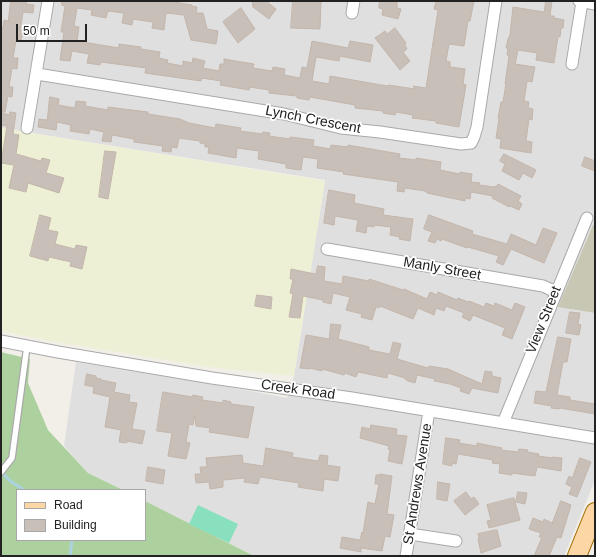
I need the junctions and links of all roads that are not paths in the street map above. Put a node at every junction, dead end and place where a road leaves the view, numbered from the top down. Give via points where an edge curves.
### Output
1 (48, 1) edge
2 (354, 1) edge
3 (496, 1) edge
4 (579, 1) edge
5 (582, 2) edge
6 (595, 4) edge
7 (352, 13) dead end
8 (572, 64) dead end
9 (37, 74) junction
10 (27, 128) dead end
11 (587, 218) dead end
12 (327, 249) dead end
13 (556, 292) junction
14 (1, 341) edge
15 (27, 346) junction
16 (429, 411) junction
17 (503, 423) junction
18 (595, 438) edge
19 (1, 472) edge
20 (595, 512) edge
21 (410, 534) junction
22 (456, 541) dead end
23 (406, 556) edge
24 (577, 556) edge

1 - 9 street
2 - 7 street
3 - 9 street, Lynch Crescent via 477,127 471,142 461,144 340,128 284,114
4 - 5 street
5 - 6 street
5 - 8 street
9 - 10 street
11 - 13 street, View Street
12 - 13 street, Manly Street via 543,286
13 - 17 street, View Street
14 - 15 street, Creek Road
15 - 16 street, Creek Road
15 - 19 lane via 12,458
16 - 17 street, Creek Road
16 - 21 street, St Andrews Avenue
17 - 18 street, Creek Road
20 - 24 main road
21 - 22 street
21 - 23 street, St Andrews Avenue

